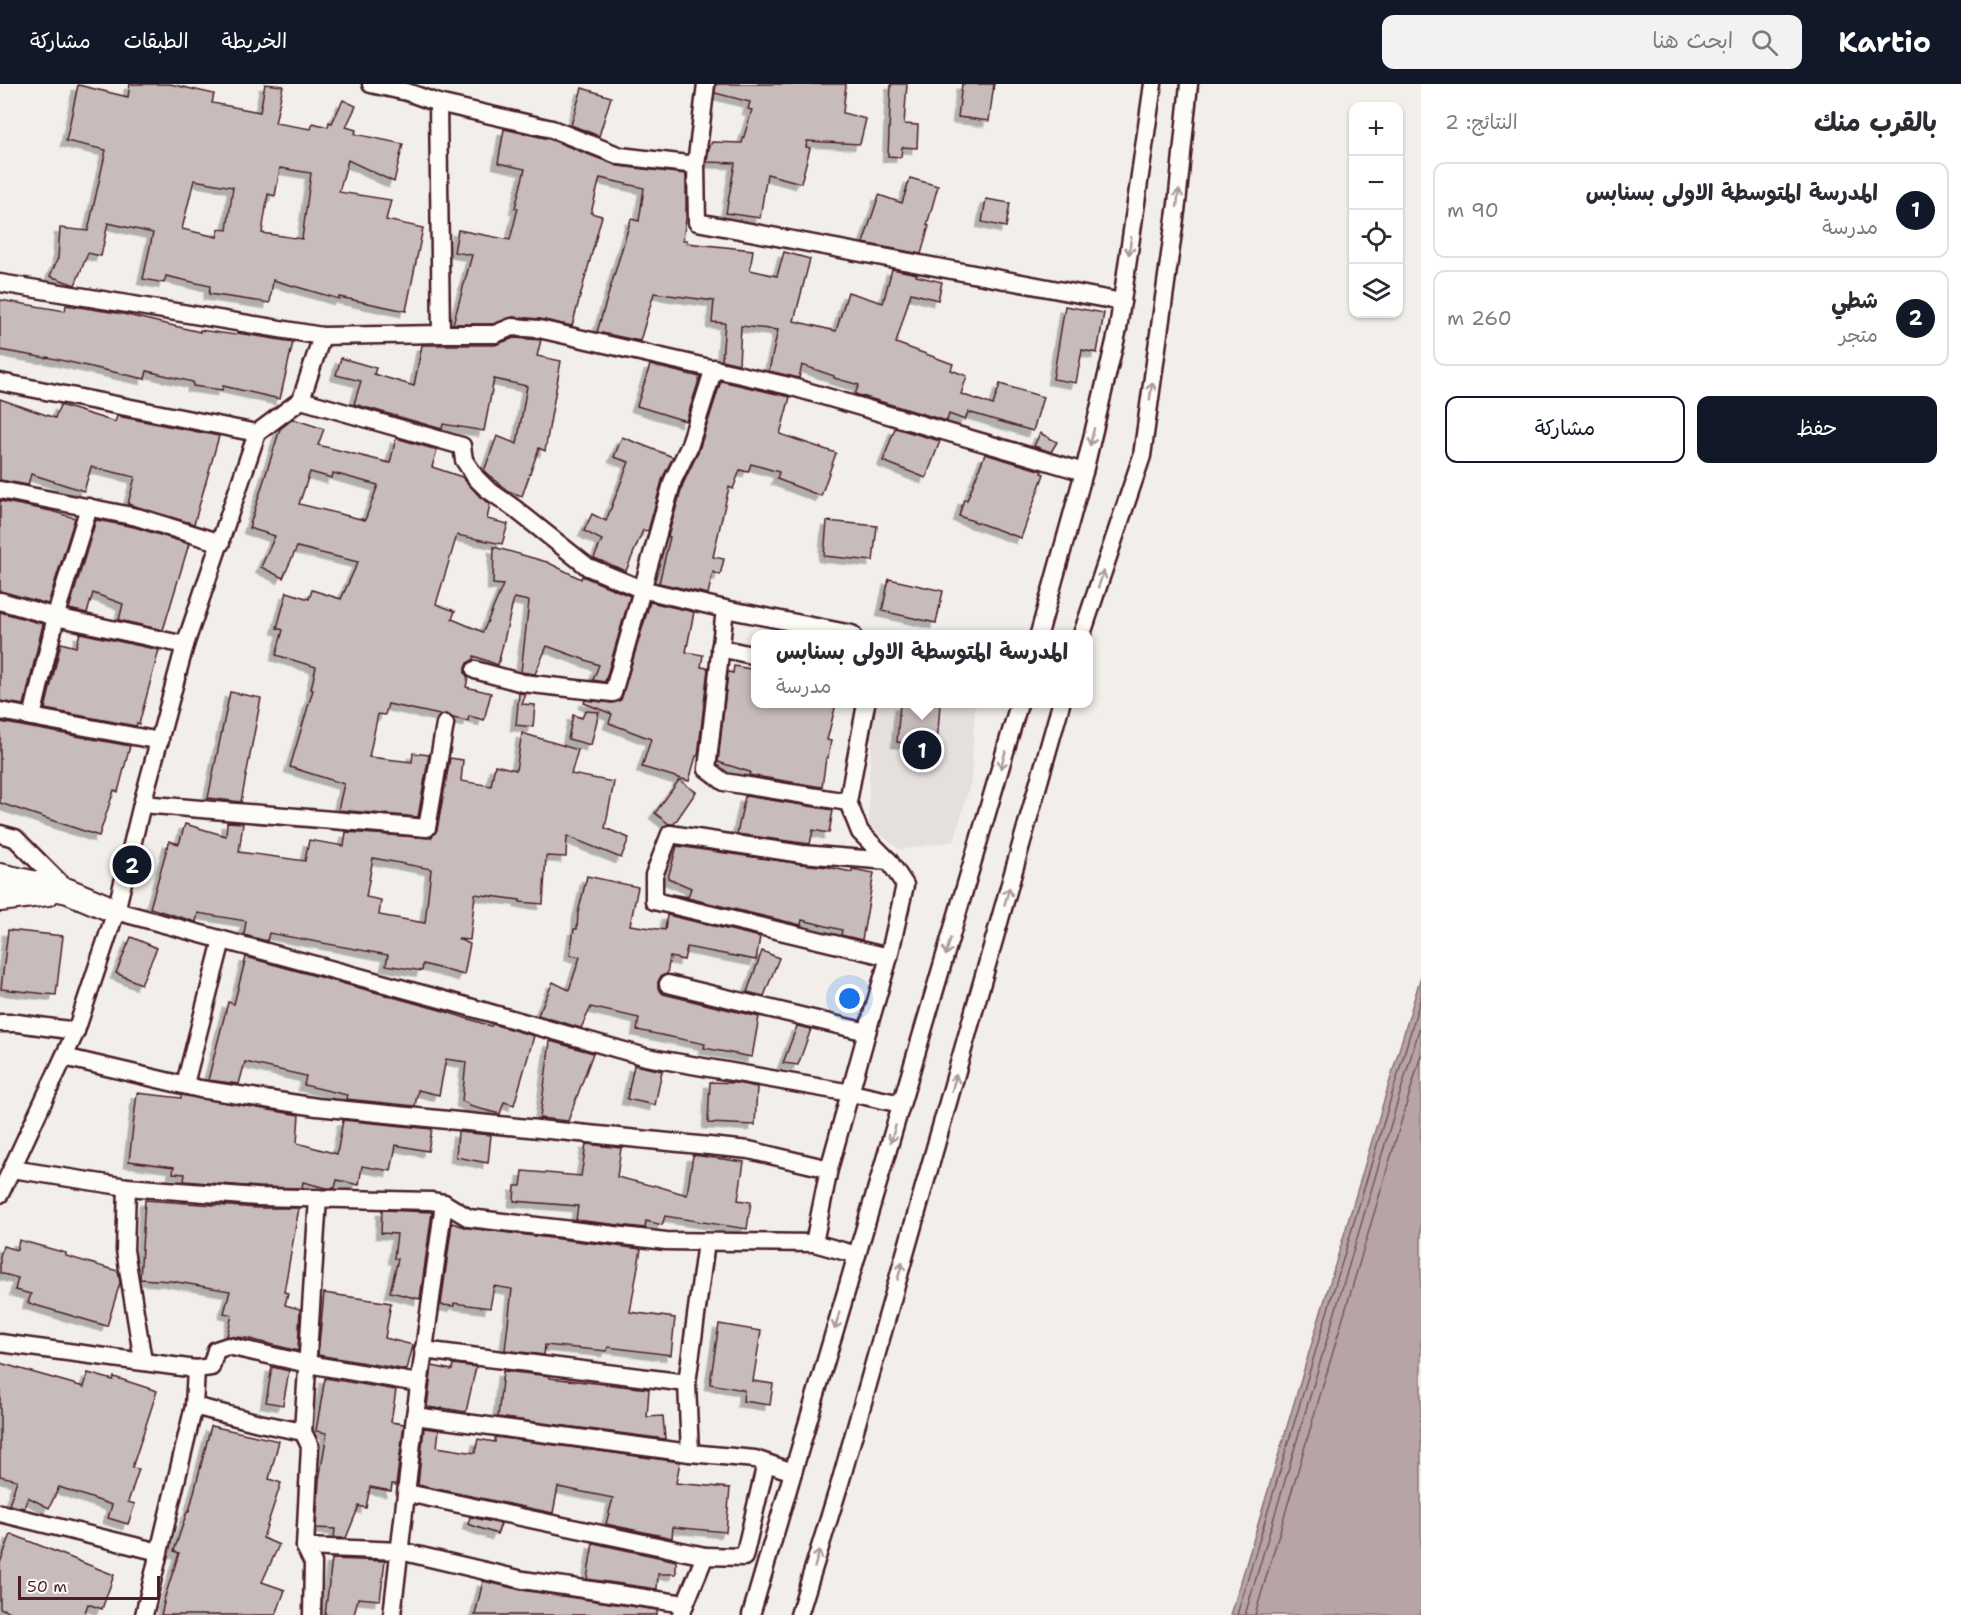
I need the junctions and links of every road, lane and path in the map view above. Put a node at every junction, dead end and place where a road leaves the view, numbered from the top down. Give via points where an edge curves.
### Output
1 (371, 84) edge
2 (706, 84) edge
3 (1153, 84) edge
4 (1189, 84) edge
5 (407, 88) edge
6 (438, 103) junction
7 (696, 165) junction
8 (0, 283) edge
9 (1122, 302) junction
10 (441, 334) junction
11 (322, 336) junction
12 (714, 368) junction
13 (0, 382) edge
14 (301, 400) junction
15 (257, 433) junction
16 (1084, 472) junction
17 (0, 490) edge
18 (89, 507) junction
19 (221, 543) junction
20 (641, 589) junction
21 (0, 601) edge
22 (725, 609) junction
23 (56, 617) junction
24 (832, 630) edge
25 (1040, 630) edge
26 (1083, 630) edge
27 (185, 645) junction
28 (720, 648) junction
29 (751, 655) edge
30 (475, 670) dead end
31 (865, 708) edge
32 (1018, 708) edge
33 (1060, 708) edge
34 (0, 711) edge
35 (32, 717) junction
36 (445, 724) dead end
37 (160, 741) junction
38 (848, 802) junction
39 (142, 804) junction
40 (0, 834) edge
41 (889, 861) junction
42 (0, 876) edge
43 (68, 891) junction
44 (0, 898) edge
45 (116, 911) junction
46 (222, 940) junction
47 (889, 957) junction
48 (668, 984) dead end
49 (0, 1023) edge
50 (76, 1031) junction
51 (867, 1032) junction
52 (63, 1057) junction
53 (185, 1084) junction
54 (851, 1093) junction
55 (901, 1104) junction
56 (12, 1169) junction
57 (829, 1169) junction
58 (127, 1187) junction
59 (0, 1194) edge
60 (318, 1198) junction
61 (444, 1203) junction
62 (706, 1242) junction
63 (814, 1243) junction
64 (857, 1255) junction
65 (0, 1343) edge
66 (423, 1350) junction
67 (143, 1362) junction
68 (308, 1364) junction
69 (196, 1369) junction
70 (418, 1383) junction
71 (687, 1383) junction
72 (194, 1406) junction
73 (414, 1416) junction
74 (303, 1432) junction
75 (690, 1453) junction
76 (766, 1463) junction
77 (793, 1472) junction
78 (407, 1493) junction
79 (0, 1513) edge
80 (305, 1546) junction
81 (400, 1551) junction
82 (159, 1552) junction
83 (705, 1556) junction
84 (683, 1610) edge
85 (144, 1615) edge
86 (312, 1615) edge
87 (392, 1615) edge
88 (751, 1615) edge
89 (800, 1615) edge

1 - 5 street
2 - 7 street
3 -> 9 street
26 -> 4 street via 1142,456 1177,204
5 - 6 street
6 - 7 street via 552,129 620,156
6 - 10 street
7 - 9 street via 697,222
8 - 11 street
9 -> 16 street
10 - 11 street
10 - 12 street via 539,328
11 - 14 street
12 - 16 street
12 - 20 street via 689,447 673,480
13 - 15 street
14 - 15 street
14 - 20 street via 462,446 464,460 487,489 588,567
15 - 19 street
16 - 25 street
17 - 18 street
18 - 19 street
18 - 23 street
19 - 27 street
20 - 22 street
20 - 30 street via 613,693 523,683
21 - 23 street
22 - 24 street
22 - 28 street
23 - 27 street
23 - 35 street
27 - 37 street
28 - 29 street
28 - 38 street via 706,769 724,782
31 - 38 street
32 -> 55 street
89 -> 33 street
34 - 35 street
35 - 37 street
36 - 39 street via 428,828
37 - 39 street
38 - 41 street via 860,831
39 - 45 street
40 - 43 street via 15,838
41 - 47 street via 904,885
41 - 47 street via 802,854 670,834 654,875 654,901
42 - 43 street
43 - 44 street
43 - 45 street
45 - 46 street
45 - 50 street
46 - 53 street
46 - 54 street via 646,1057
47 - 51 street
48 - 51 street
49 - 50 street
50 - 52 street
51 - 54 street
52 - 53 street
52 - 56 street
53 - 57 street via 317,1107 749,1150
54 - 55 street
54 - 57 street
55 -> 64 street
56 - 58 street
56 - 59 street
57 - 63 street
58 - 60 street
58 - 67 street via 125,1250
60 - 61 street
60 - 68 street
61 - 62 street via 469,1218 666,1241
61 - 66 street
62 - 63 street
62 - 71 street
63 - 64 street
64 -> 77 street
65 - 67 street
66 - 70 street
66 - 71 street
67 - 69 street
68 - 69 street via 228,1346 216,1350 211,1367
68 - 70 street
68 - 74 street
69 - 72 street
70 - 73 street
71 - 75 street
72 - 74 street
72 - 82 street
73 - 75 street
73 - 78 street
74 - 80 street via 310,1446
75 - 76 street
76 - 77 street
76 - 83 street via 744,1557
77 - 88 street
78 - 81 street
78 - 83 street
79 - 82 street
80 - 81 street
80 - 86 street via 313,1563
81 - 84 street via 523,1580
81 - 87 street
82 - 85 street
83 - 84 street

